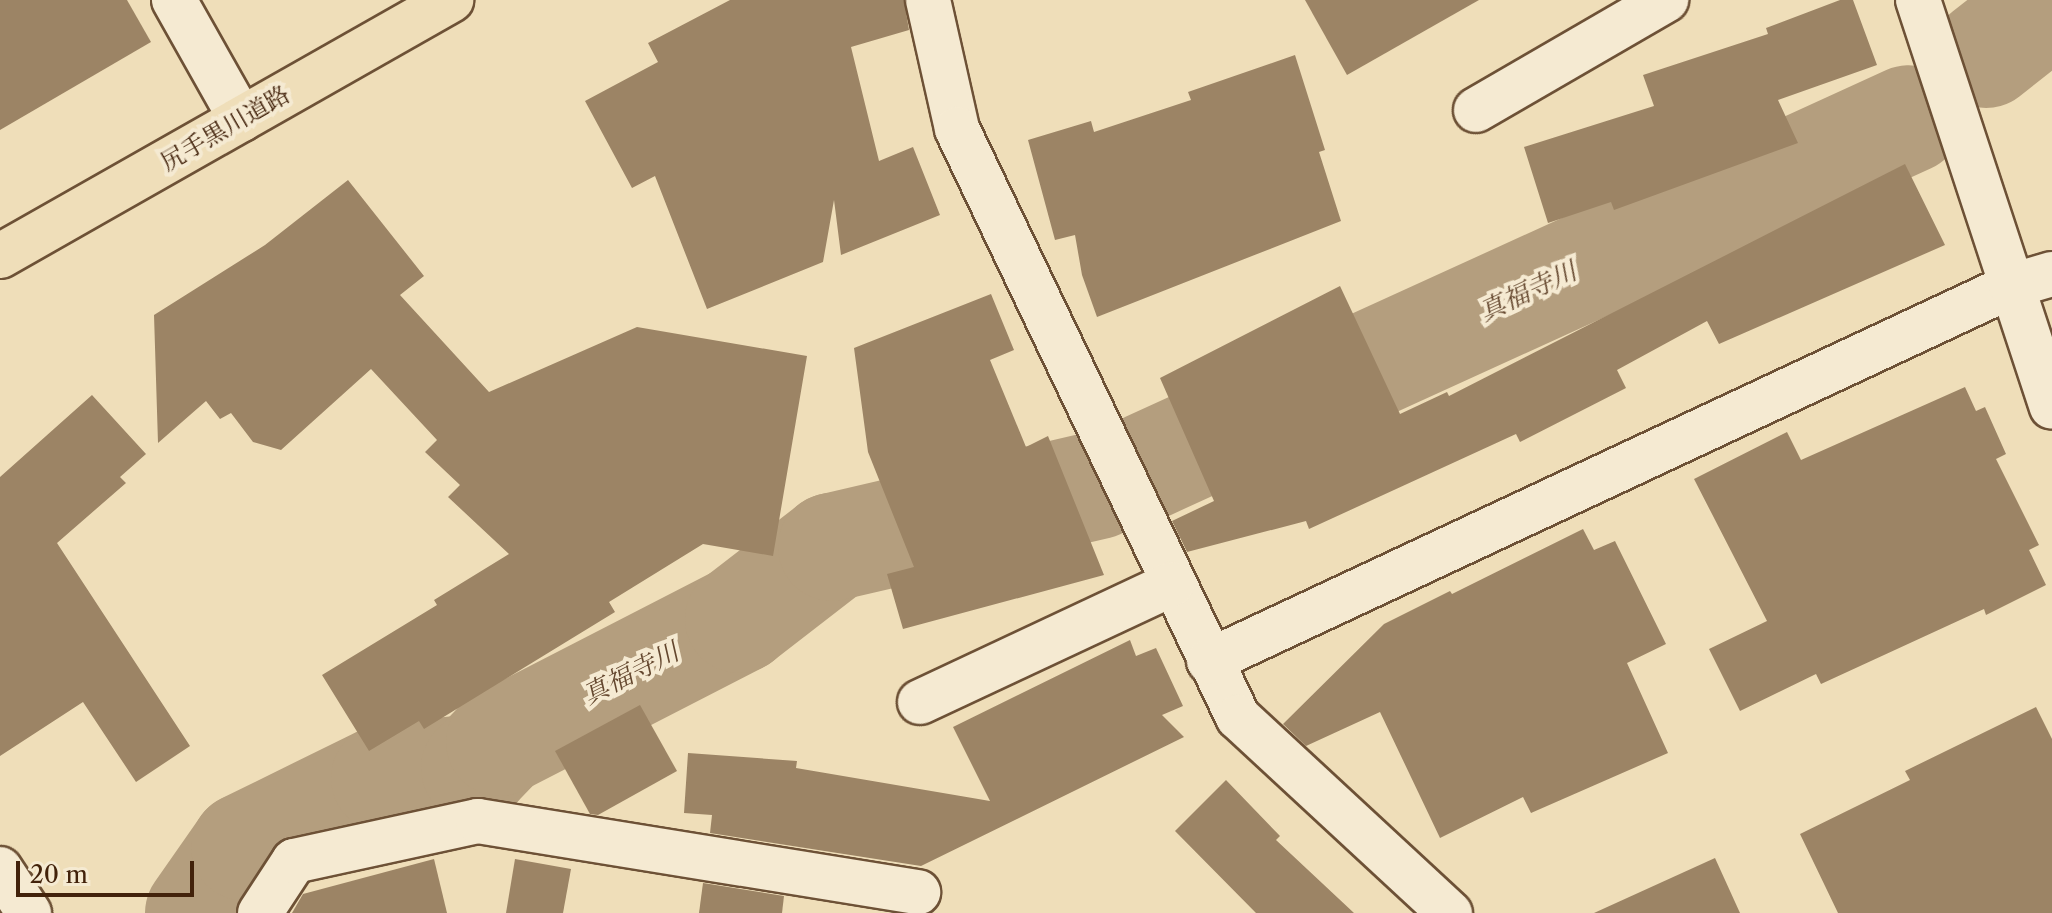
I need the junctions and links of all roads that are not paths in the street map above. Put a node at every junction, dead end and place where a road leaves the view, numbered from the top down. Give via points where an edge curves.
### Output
1 (174, 0) edge
2 (451, 0) edge
3 (928, 0) edge
4 (1666, 0) edge
5 (1918, 0) edge
6 (1476, 110) dead end
7 (241, 119) junction
8 (0, 256) edge
9 (2052, 274) edge
10 (2011, 286) junction
11 (2052, 407) edge
12 (1172, 584) junction
13 (1209, 661) junction
14 (920, 702) dead end
15 (0, 869) edge
16 (918, 892) dead end
17 (852, 898) edge
18 (29, 913) edge
19 (260, 913) edge
20 (1450, 913) edge

1 - 7 street
2 - 7 main road, 尻手黒川道路
3 - 12 street via 957,129
4 - 6 street
5 - 10 street
7 - 8 main road, 尻手黒川道路
9 - 10 street
10 - 11 street
10 - 13 street
12 - 13 street
12 - 14 street
13 - 20 street via 1238,717
15 - 18 street
16 - 17 street
17 - 19 street via 478,821 294,861

